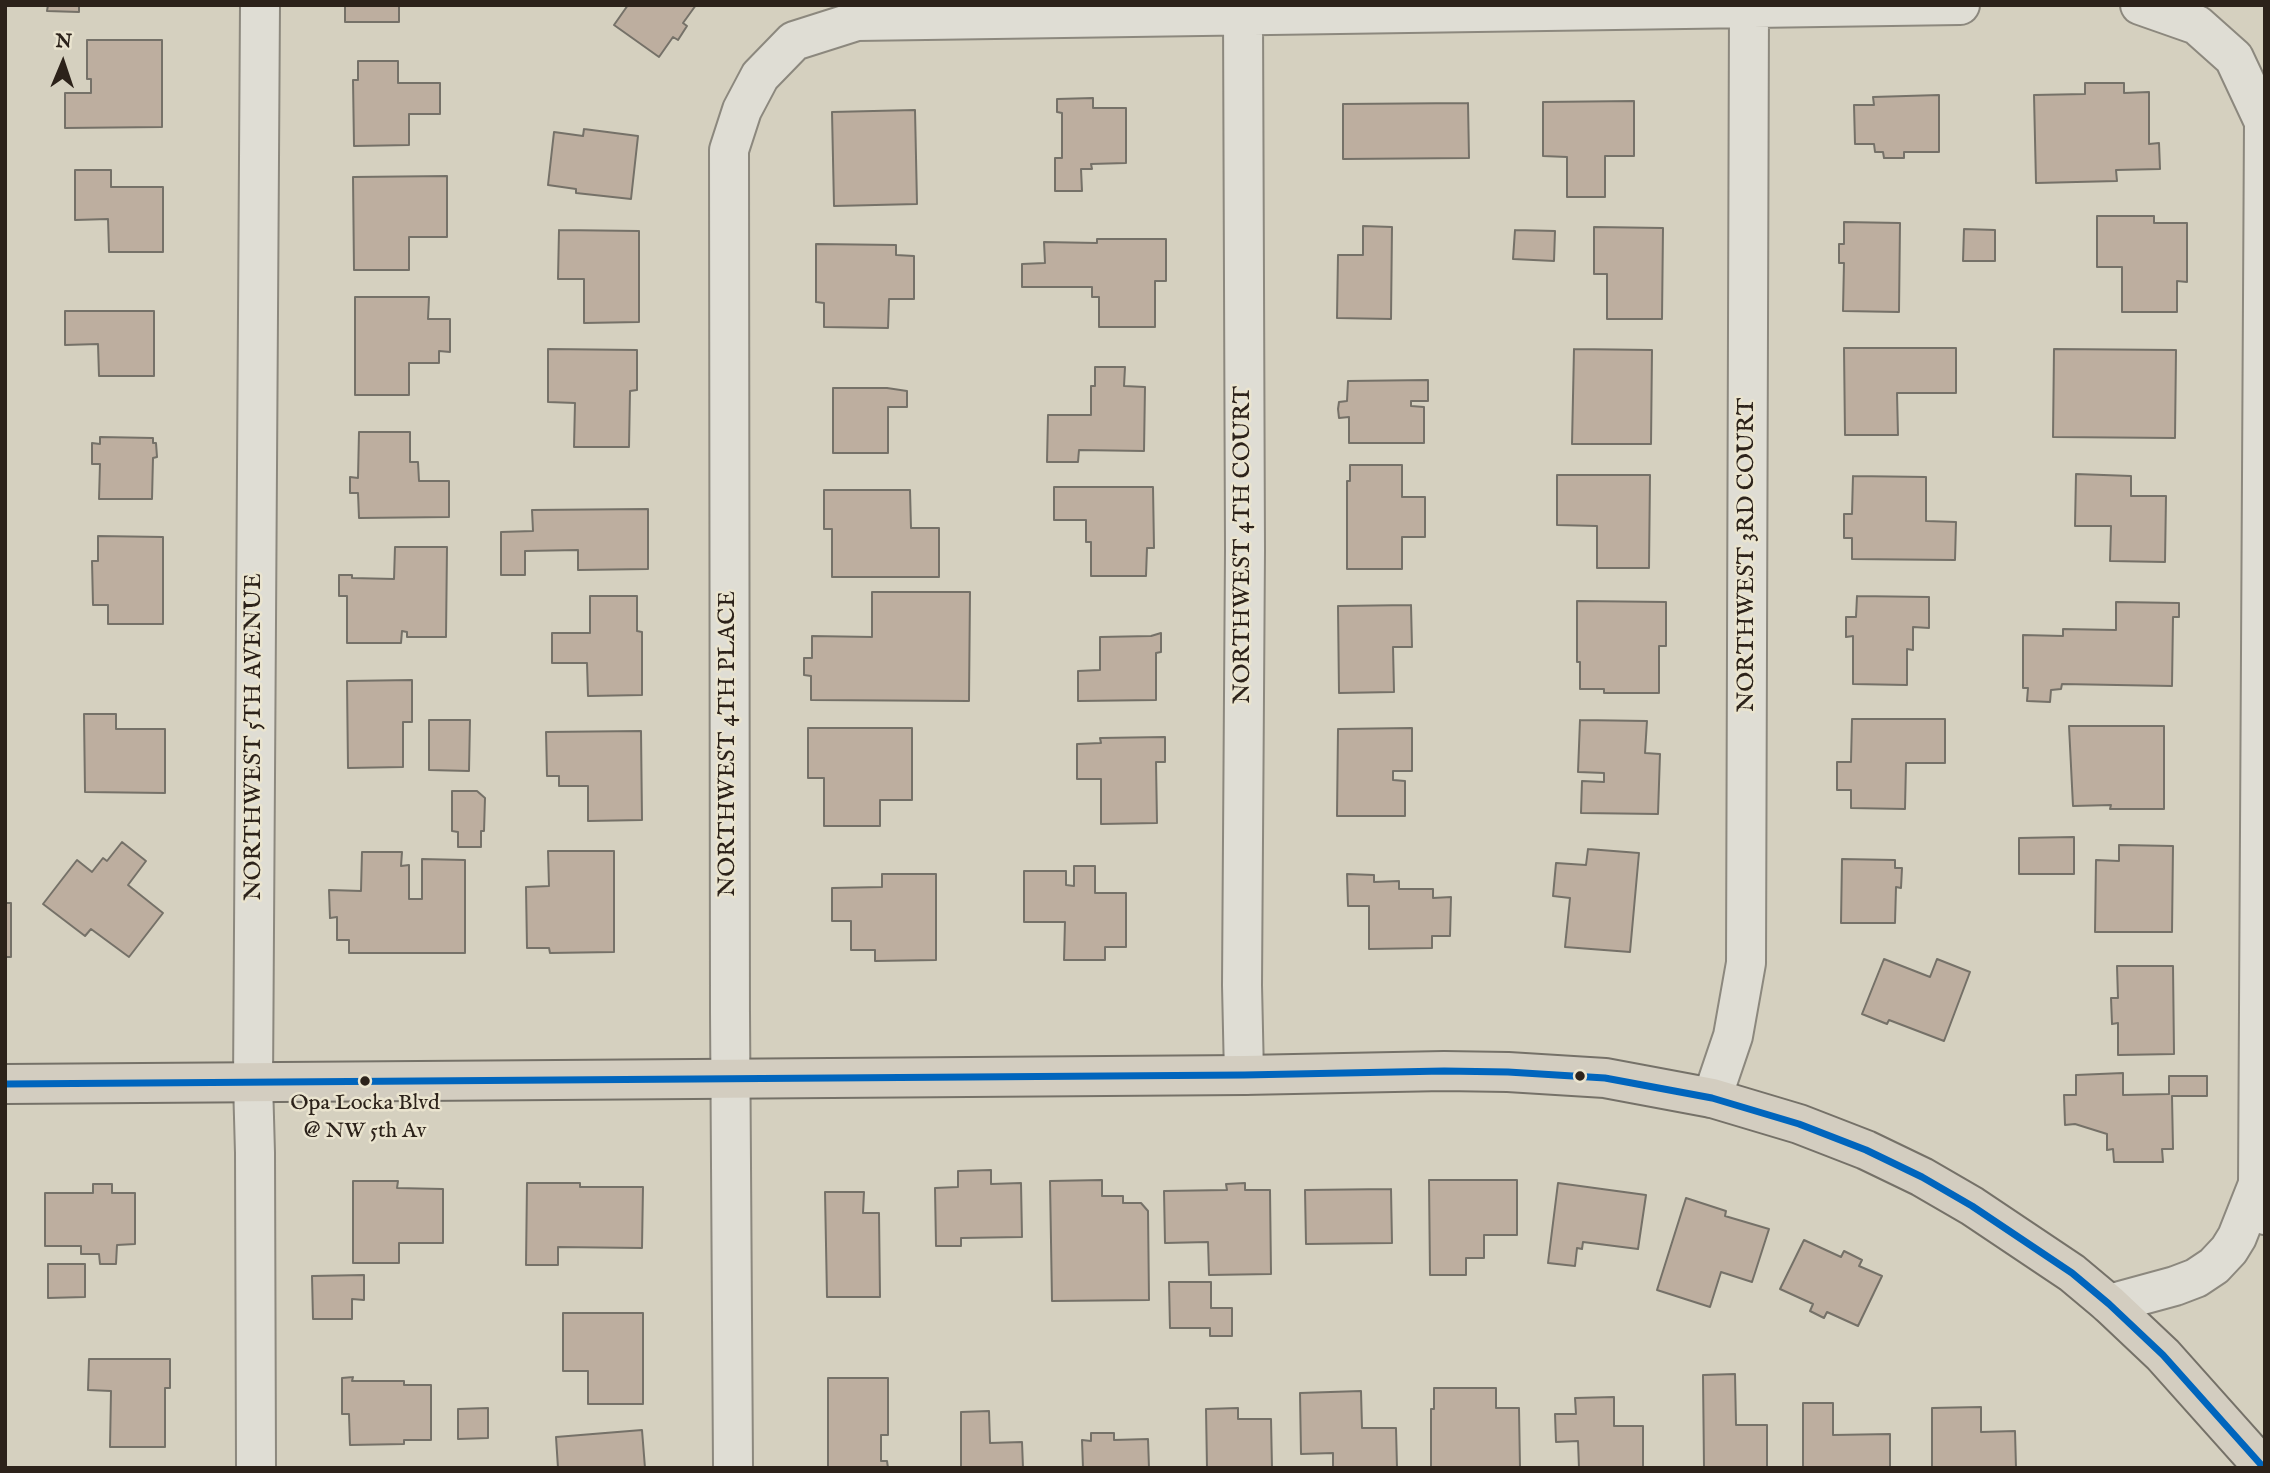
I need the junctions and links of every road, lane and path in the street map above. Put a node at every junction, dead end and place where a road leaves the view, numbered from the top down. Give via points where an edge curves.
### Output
1 (260, 5) edge
2 (1960, 5) edge
3 (2140, 5) edge
4 (1540, 8) edge
5 (1749, 8) junction
6 (1243, 15) junction
7 (1244, 1075) junction
8 (730, 1077) junction
9 (253, 1082) junction
10 (5, 1084) edge
11 (1712, 1098) junction
12 (2261, 1200) edge
13 (2109, 1304) junction
14 (256, 1468) edge
15 (733, 1468) edge
16 (2264, 1468) edge

1 - 9 street, NORTHWEST 5TH AVENUE
2 - 5 street
3 - 12 street via 2197,25 2234,58 2264,122
4 - 5 street
4 - 6 street
5 - 11 street, NORTHWEST 3RD COURT via 1746,963 1733,1036
6 - 7 street, NORTHWEST 4TH COURT
6 - 8 street, NORTHWEST 4TH PLACE via 857,21 794,41 760,76 742,110 729,150
7 - 8 main road
7 - 11 main road via 1520,1073 1605,1078
8 - 9 main road
8 - 15 street, NORTHWEST 4TH PLACE
9 - 10 main road
9 - 14 street, NORTHWEST 5TH AVENUE
11 - 13 main road via 1810,1128 1922,1177 2026,1241
12 - 13 street via 2214,1266 2175,1286
13 - 16 main road via 2163,1355

